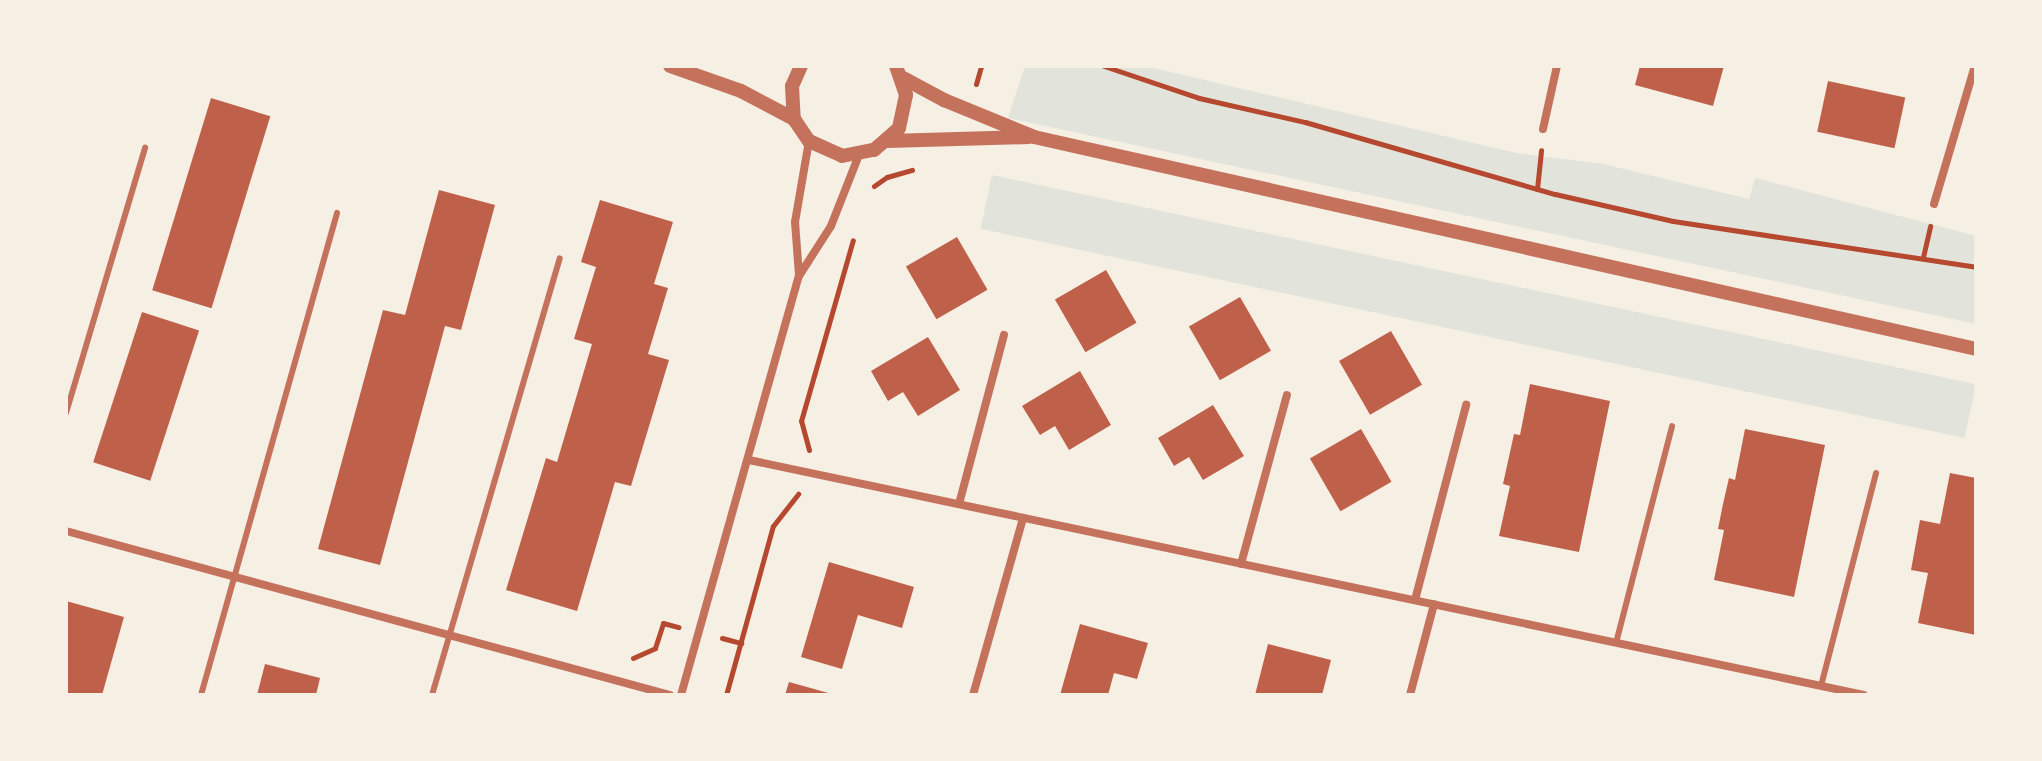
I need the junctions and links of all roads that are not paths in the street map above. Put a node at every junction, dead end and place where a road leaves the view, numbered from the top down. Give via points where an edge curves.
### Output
1 (670, 66) edge
2 (801, 66) edge
3 (1557, 66) edge
4 (1975, 66) edge
5 (900, 72) edge
6 (794, 119) junction
7 (1543, 129) road end
8 (1034, 137) junction
9 (809, 141) junction
10 (888, 141) junction
11 (145, 148) dead end
12 (859, 155) junction
13 (1934, 204) road end
14 (337, 213) dead end
15 (560, 258) dead end
16 (799, 276) junction
17 (1004, 335) dead end
18 (1976, 349) edge
19 (1287, 395) dead end
20 (1466, 405) dead end
21 (66, 413) edge
22 (1672, 426) dead end
23 (749, 460) junction
24 (1876, 473) dead end
25 (959, 504) junction
26 (1023, 518) junction
27 (66, 531) edge
28 (1241, 564) junction
29 (234, 577) junction
30 (1415, 600) junction
31 (1434, 604) junction
32 (449, 635) junction
33 (1616, 643) junction
34 (1821, 686) junction
35 (1843, 693) edge
36 (201, 695) edge
37 (432, 695) edge
38 (670, 695) edge
39 (681, 695) edge
40 (973, 695) edge
41 (1410, 695) edge
42 (1864, 695) edge

1 - 6 street via 741,91
2 - 6 street via 792,86
3 - 7 street
4 - 13 street
5 - 8 street via 969,110
5 - 10 street via 905,112
6 - 9 street
8 - 10 street
8 - 18 street
9 - 12 street via 824,151
9 - 16 street via 795,222
10 - 12 street
11 - 21 lane
12 - 16 street via 831,226
14 - 29 lane
15 - 32 lane
16 - 23 street
17 - 25 street
19 - 28 street
20 - 30 street
22 - 33 lane
23 - 25 street
23 - 39 street
24 - 34 lane
25 - 26 street
26 - 28 street
26 - 40 street
27 - 29 street
28 - 30 street
29 - 32 street
29 - 36 lane
30 - 31 street
31 - 33 street
31 - 41 street
32 - 37 lane
32 - 38 street
33 - 34 street
34 - 35 street
35 - 42 street

